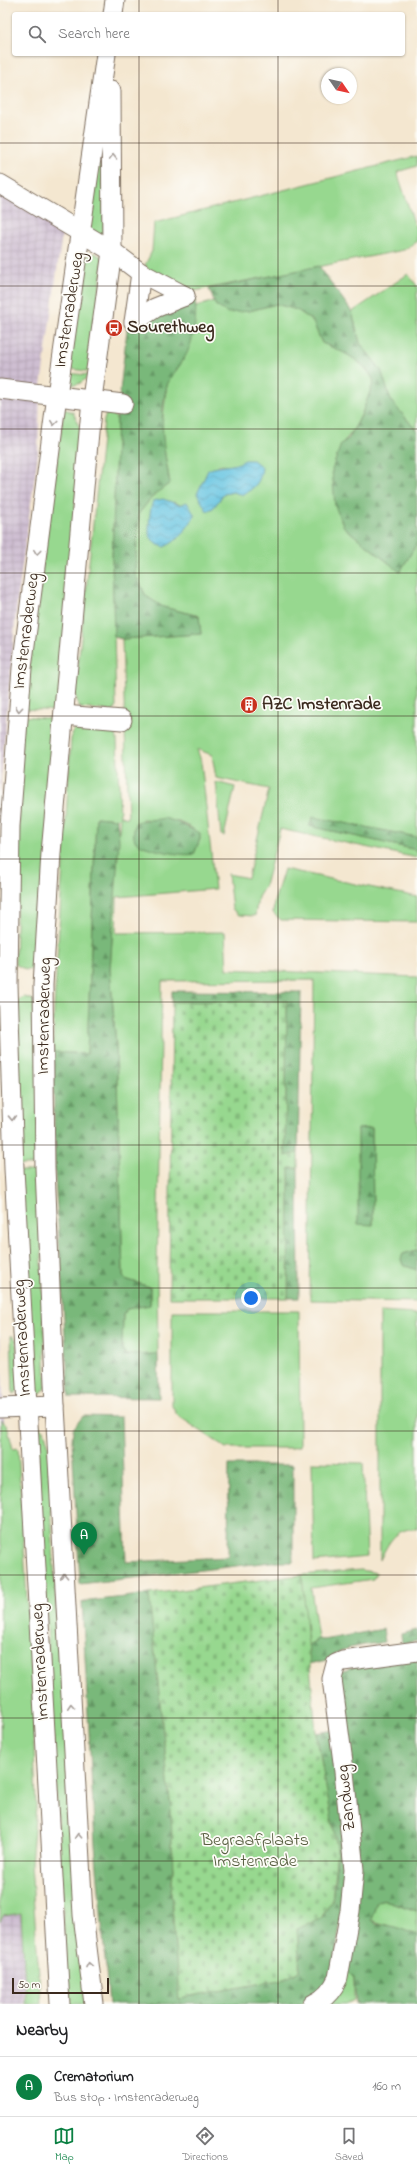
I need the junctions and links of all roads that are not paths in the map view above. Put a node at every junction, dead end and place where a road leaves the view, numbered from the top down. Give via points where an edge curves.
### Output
1 (115, 0) edge
2 (113, 12) edge
3 (106, 56) edge
4 (110, 56) edge
5 (0, 184) edge
6 (82, 234) junction
7 (112, 251) junction
8 (141, 273) dead end
9 (0, 389) edge
10 (57, 395) junction
11 (92, 399) junction
12 (123, 404) dead end
13 (64, 715) junction
14 (122, 720) dead end
15 (55, 1406) junction
16 (27, 1407) junction
17 (0, 1408) edge
18 (417, 1651) edge
19 (60, 2004) edge
20 (94, 2004) edge
21 (313, 2004) edge

1 - 2 street
3 - 6 street, Imstenraderweg
7 -> 4 street, Imstenraderweg
5 - 6 street
6 - 7 street
6 - 10 street, Imstenraderweg
7 - 8 street
7 - 11 street, Imstenraderweg
9 - 10 street
10 - 11 street
10 -> 16 street, Imstenraderweg via 22,668 10,826 8,992 14,1169
11 - 12 street
11 - 13 street, Imstenraderweg
13 - 14 street
13 - 15 street, Imstenraderweg via 43,985 45,1168
15 - 16 street
20 -> 15 street, Imstenraderweg via 83,1915
16 - 17 street
16 - 19 street, Imstenraderweg
18 - 21 street, Zandweg via 343,1661 336,1664 333,1670 352,1845 353,1886 338,1978 334,1988

